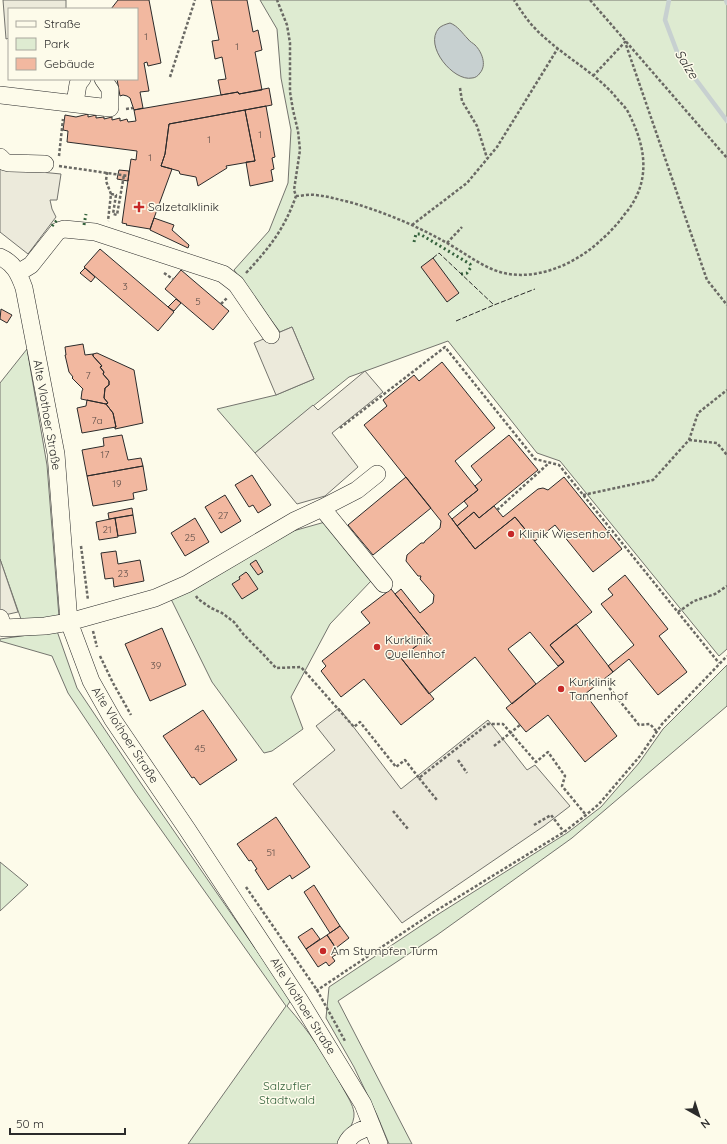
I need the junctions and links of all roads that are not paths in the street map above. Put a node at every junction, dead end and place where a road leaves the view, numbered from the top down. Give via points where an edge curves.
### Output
1 (81, 80) edge
2 (104, 80) edge
3 (0, 95) edge
4 (70, 103) junction
5 (0, 157) edge
6 (52, 165) road end
7 (0, 257) edge
8 (18, 273) junction
9 (271, 335) dead end
10 (377, 474) dead end
11 (322, 508) junction
12 (384, 584) dead end
13 (0, 618) edge
14 (70, 622) junction
15 (372, 1126) junction
16 (346, 1144) edge
17 (379, 1144) edge

1 - 4 street
2 - 4 street via 110,89 110,108
3 - 4 street
5 - 6 street via 5,162
7 - 8 street, Alte Vlothoer Straße via 7,260
8 - 9 street via 31,264 58,231 64,229 106,235 223,274 236,284
8 - 14 street, Alte Vlothoer Straße via 24,288 56,454
10 - 11 street via 357,490
11 - 12 street
11 - 14 street via 294,521 187,584 155,598
13 - 14 street via 4,628
14 - 15 street, Alte Vlothoer Straße via 90,681 113,720 300,1001 363,1104
15 - 16 street via 352,1135
15 - 17 street, Alte Vlothoer Straße

